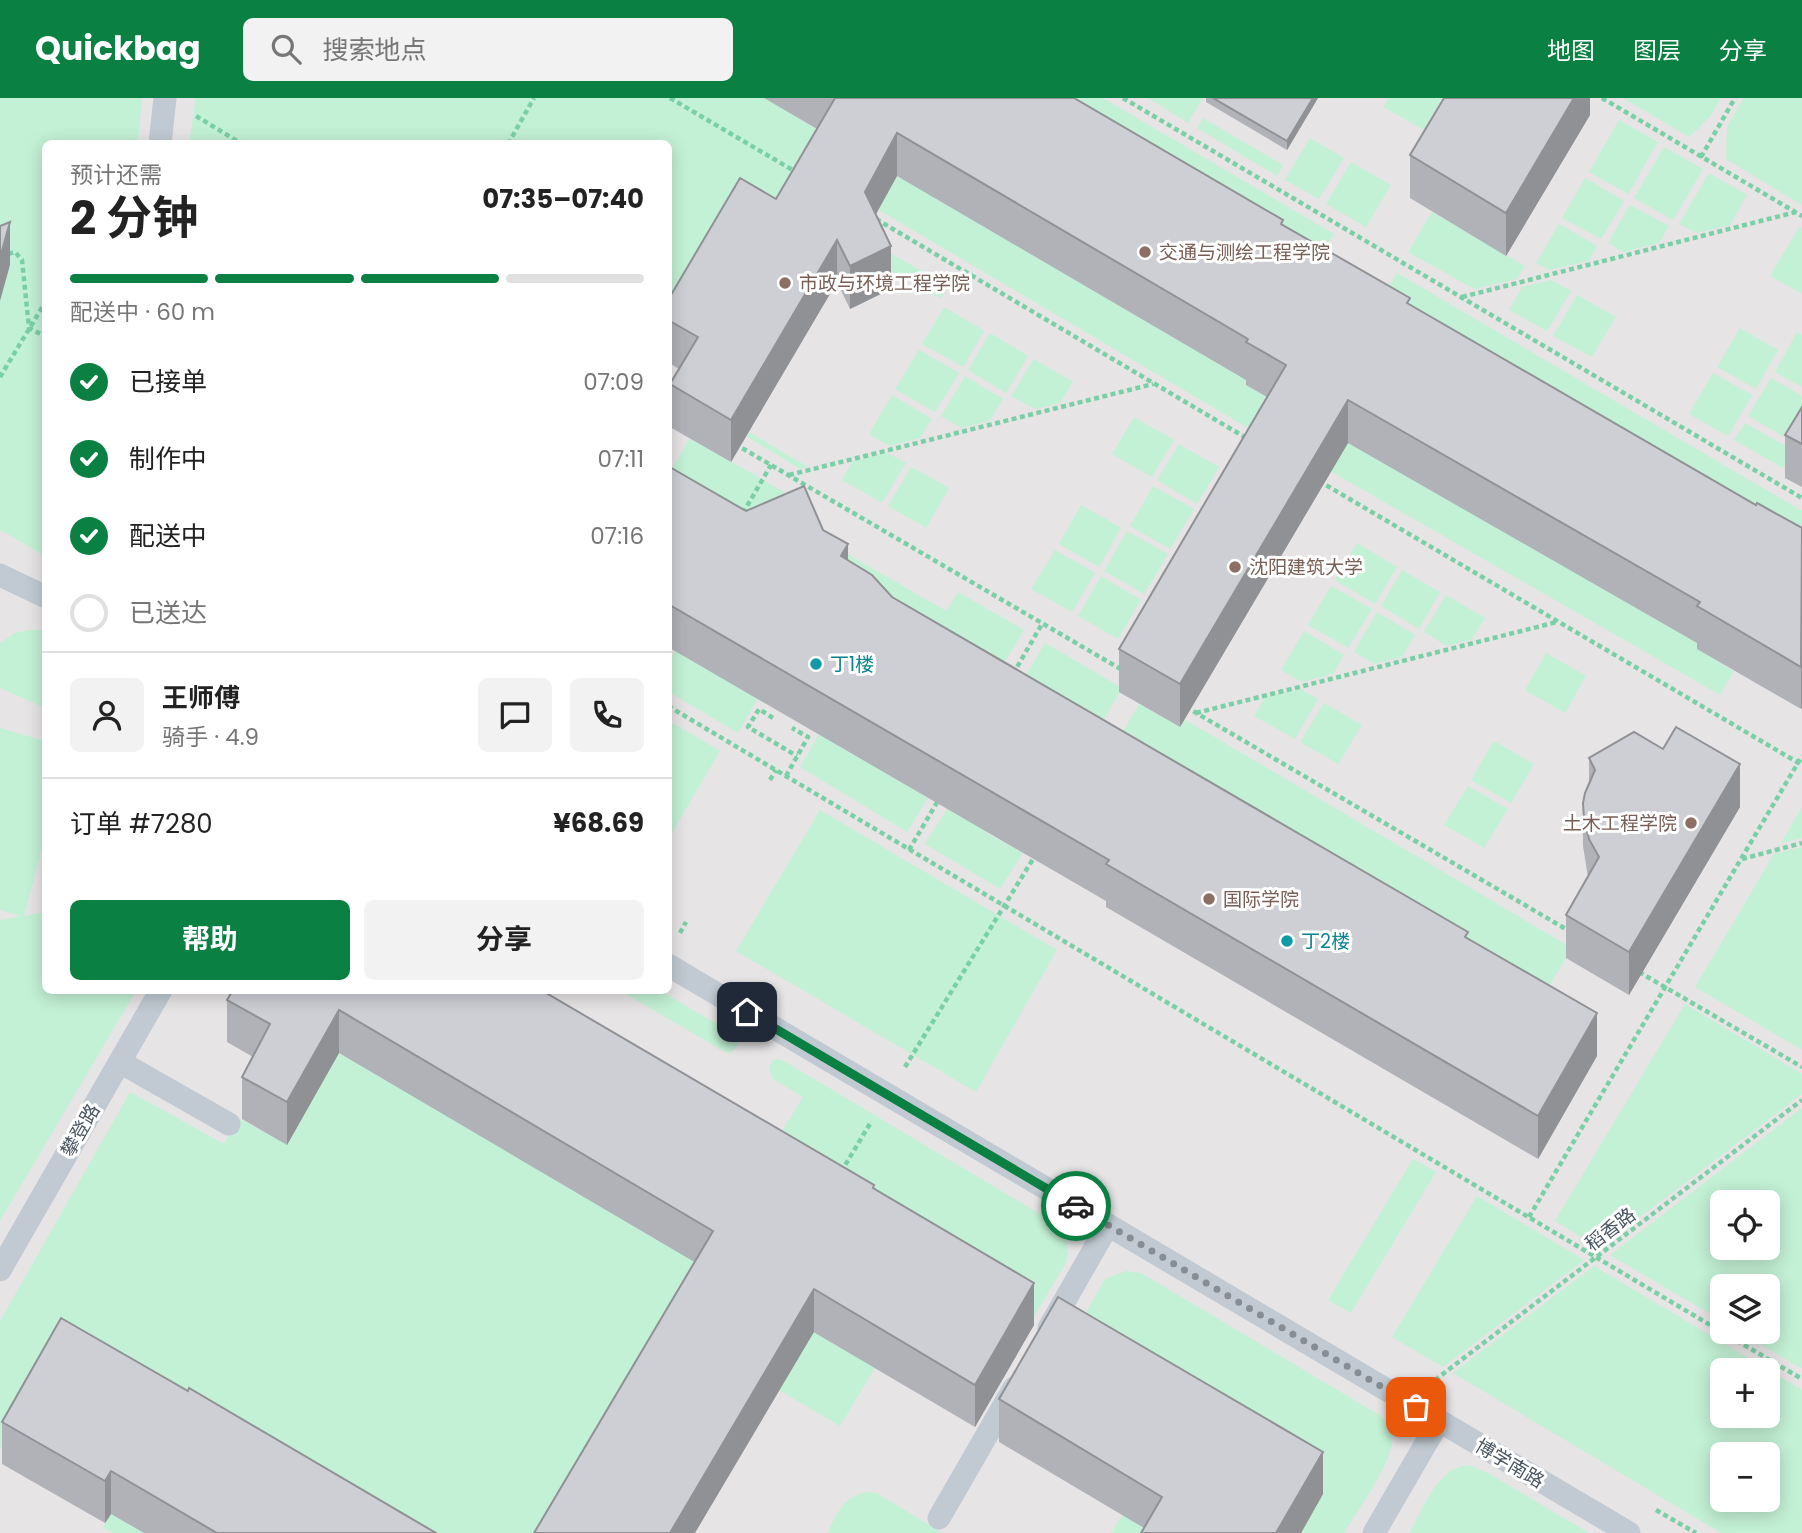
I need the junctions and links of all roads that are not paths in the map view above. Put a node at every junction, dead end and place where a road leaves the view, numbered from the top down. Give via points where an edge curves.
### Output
1 (165, 98) edge
2 (160, 140) edge
3 (0, 575) edge
4 (42, 595) edge
5 (672, 967) edge
6 (159, 994) edge
7 (120, 1062) junction
8 (229, 1124) dead end
9 (1108, 1225) junction
10 (0, 1270) edge
11 (1040, 1342) edge
12 (1027, 1366) edge
13 (1439, 1421) junction
14 (939, 1518) dead end
15 (1374, 1533) edge
16 (1629, 1533) edge

1 - 2 lane
3 - 4 lane
5 - 9 lane, 博学南路
6 - 7 lane, 攀登路
7 - 8 lane
7 - 10 lane, 攀登路
9 - 11 lane
9 - 13 lane, 博学南路
12 - 14 lane
13 - 15 lane
13 - 16 lane, 博学南路

